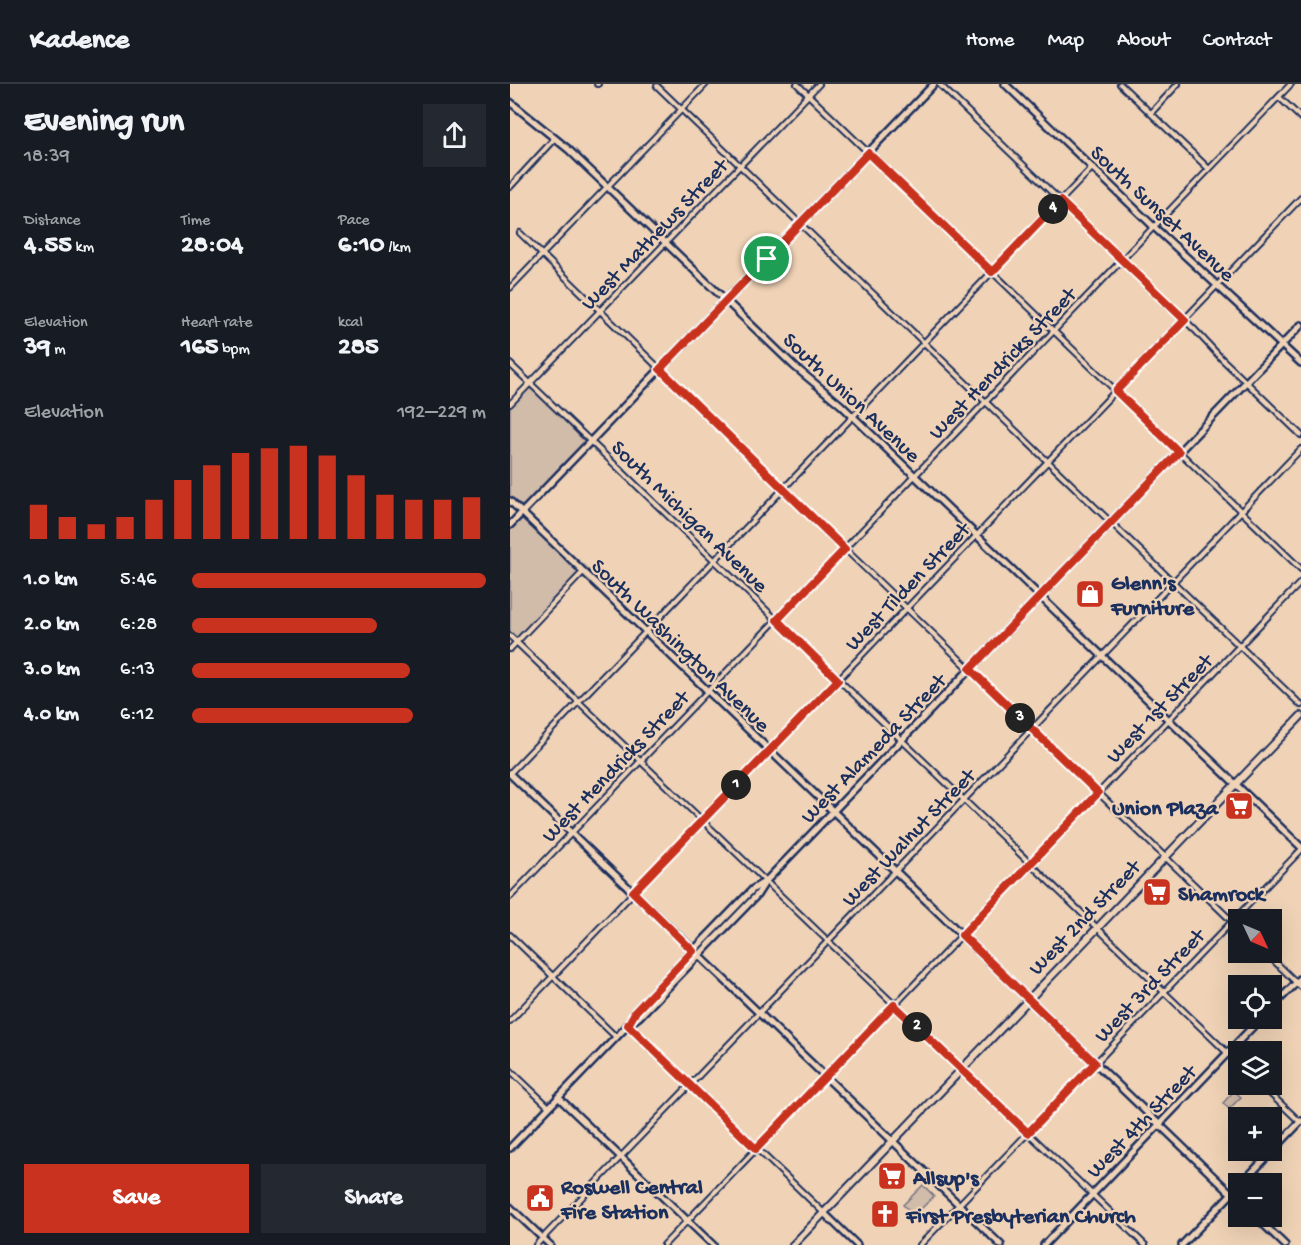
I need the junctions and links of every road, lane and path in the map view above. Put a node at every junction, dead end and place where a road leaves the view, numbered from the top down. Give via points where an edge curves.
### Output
1 (706, 84) edge
2 (797, 84) edge
3 (819, 84) edge
4 (934, 84) edge
5 (939, 84) edge
6 (1005, 84) edge
7 (1120, 84) edge
8 (1178, 84) edge
9 (1291, 84) edge
10 (657, 86) dead end
11 (808, 95) junction
12 (1279, 97) junction
13 (510, 102) edge
14 (681, 110) junction
15 (1151, 113) junction
16 (1301, 118) edge
17 (556, 138) junction
18 (868, 153) junction
19 (740, 166) junction
20 (1092, 168) junction
21 (1209, 169) junction
22 (608, 186) junction
23 (510, 187) edge
24 (1301, 198) edge
25 (1060, 201) junction
26 (800, 224) junction
27 (1154, 227) junction
28 (520, 232) dead end
29 (666, 242) junction
30 (542, 254) junction
31 (1122, 260) junction
32 (992, 272) junction
33 (1217, 285) junction
34 (510, 288) edge
35 (726, 300) junction
36 (600, 310) junction
37 (1185, 320) junction
38 (1301, 325) edge
39 (1054, 332) junction
40 (924, 343) junction
41 (1282, 344) junction
42 (1301, 363) edge
43 (510, 364) edge
44 (660, 369) junction
45 (1246, 382) junction
46 (530, 384) junction
47 (1116, 391) junction
48 (986, 402) junction
49 (510, 404) edge
50 (853, 417) junction
51 (1301, 435) edge
52 (591, 442) junction
53 (1301, 449) edge
54 (1179, 452) junction
55 (1047, 462) junction
56 (915, 476) junction
57 (783, 489) junction
58 (510, 501) edge
59 (1242, 511) junction
60 (522, 513) junction
61 (1111, 523) junction
62 (510, 525) edge
63 (976, 536) junction
64 (845, 549) junction
65 (714, 561) junction
66 (1301, 568) edge
67 (584, 572) junction
68 (1173, 582) junction
69 (1301, 582) edge
70 (1040, 597) junction
71 (906, 608) junction
72 (777, 620) junction
73 (646, 632) junction
74 (510, 636) edge
75 (516, 642) junction
76 (1240, 646) junction
77 (510, 649) edge
78 (1102, 656) junction
79 (970, 669) junction
80 (838, 680) junction
81 (708, 691) junction
82 (579, 702) junction
83 (1301, 705) edge
84 (1301, 716) edge
85 (1168, 720) junction
86 (1032, 729) junction
87 (902, 740) junction
88 (770, 751) junction
89 (640, 761) junction
90 (510, 774) edge
91 (1235, 784) junction
92 (1098, 793) junction
93 (964, 800) junction
94 (833, 812) junction
95 (702, 820) junction
96 (571, 833) junction
97 (1301, 848) edge
98 (1165, 857) junction
99 (1030, 864) junction
100 (895, 871) junction
101 (766, 881) junction
102 (633, 892) junction
103 (510, 897) edge
104 (1243, 909) edge
105 (1228, 917) edge
106 (1228, 925) edge
107 (1097, 928) junction
108 (510, 934) edge
109 (962, 935) junction
110 (828, 941) junction
111 (693, 951) junction
112 (699, 956) junction
113 (1277, 963) edge
114 (553, 976) junction
115 (1299, 982) edge
116 (1164, 992) junction
117 (1282, 998) edge
118 (1028, 999) junction
119 (894, 1005) junction
120 (759, 1013) junction
121 (510, 1021) edge
122 (628, 1025) junction
123 (1251, 1029) edge
124 (616, 1037) junction
125 (1239, 1041) edge
126 (1228, 1053) joint
127 (1095, 1063) junction
128 (961, 1069) junction
129 (510, 1070) edge
130 (825, 1077) junction
131 (690, 1085) junction
132 (1272, 1095) edge
133 (558, 1097) junction
134 (549, 1107) junction
135 (1300, 1122) edge
136 (1160, 1124) junction
137 (1028, 1133) junction
138 (893, 1141) junction
139 (510, 1148) edge
140 (756, 1149) junction
141 (621, 1157) junction
142 (1251, 1173) edge
143 (1228, 1190) edge
144 (1092, 1194) junction
145 (1228, 1198) edge
146 (959, 1204) junction
147 (510, 1207) edge
148 (824, 1213) junction
149 (687, 1221) junction
150 (1266, 1227) edge
151 (543, 1238) junction
152 (536, 1245) edge
153 (550, 1245) edge
154 (664, 1245) edge
155 (713, 1245) edge
156 (793, 1245) edge
157 (857, 1245) edge
158 (920, 1245) edge
159 (1001, 1245) edge
160 (1044, 1245) edge
161 (1144, 1245) edge
162 (1182, 1245) edge
163 (1285, 1245) edge

1 - 14 street
2 - 11 street
3 - 11 street, West Mathews Street
4 - 18 street
5 - 25 street
6 - 20 street, South Sunset Avenue
7 - 15 street
8 - 15 street
9 - 12 street, West Hendricks Street
10 - 14 street
11 - 18 street
11 - 19 street, West Mathews Street
12 - 16 street
12 - 21 street, West Hendricks Street
13 - 17 street, South Union Avenue
14 - 19 street
14 - 22 street
15 - 21 street
17 - 22 street, South Union Avenue
17 - 23 street
18 - 26 street
18 - 32 street
19 - 26 street
19 - 29 street, West Mathews Street
20 - 25 street
20 - 27 street, South Sunset Avenue
21 - 27 street, West Hendricks Street
22 - 29 street, South Union Avenue
22 - 30 street
24 - 33 street, West Tilden Street
25 - 31 street
25 - 32 street
26 - 35 street
26 - 40 street
27 - 31 street, West Hendricks Street
27 - 33 street, South Sunset Avenue
28 - 30 street
29 - 35 street, South Union Avenue
29 - 36 street, West Mathews Street
30 - 34 street
30 - 36 street
31 - 37 street
31 - 39 street, West Hendricks Street
32 - 39 street
32 - 40 street
33 - 37 street, West Tilden Street
33 - 41 street, South Sunset Avenue
35 - 44 street
35 - 50 street, South Union Avenue
36 - 44 street
36 - 46 street, West Mathews Street
37 - 45 street
37 - 47 street, West Tilden Street
38 - 41 street, West Alameda Street
39 - 47 street
39 - 48 street, West Hendricks Street
40 - 48 street
40 - 50 street
41 - 42 street, South Sunset Avenue
41 - 45 street, West Alameda Street
43 - 46 street, South Michigan Avenue
44 - 52 street
44 - 57 street
45 - 51 street
45 - 54 street, West Alameda Street
46 - 49 street, West Mathews Street
46 - 52 street, South Michigan Avenue
47 - 54 street
47 - 55 street, West Tilden Street
48 - 55 street
48 - 56 street, West Hendricks Street
50 - 56 street, South Union Avenue
50 - 57 street
52 - 60 street
52 - 65 street, South Michigan Avenue
53 - 59 street, West Walnut Street
54 - 59 street
54 - 61 street, West Alameda Street
55 - 61 street
55 - 63 street, West Tilden Street
56 - 63 street, South Union Avenue
56 - 64 street, West Hendricks Street
57 - 64 street
57 - 65 street
58 - 60 street, South Washington Avenue
59 - 66 street
59 - 68 street, West Walnut Street
60 - 62 street
60 - 67 street, South Washington Avenue
61 - 68 street
61 - 70 street, West Alameda Street
63 - 70 street, South Union Avenue
63 - 71 street, West Tilden Street
64 - 71 street
64 - 72 street, West Hendricks Street
65 - 72 street, South Michigan Avenue
65 - 73 street
67 - 73 street, South Washington Avenue
67 - 75 street
68 - 76 street
68 - 78 street, West Walnut Street
69 - 76 street, West 1st Street
70 - 78 street, South Union Avenue
70 - 79 street, West Alameda Street
71 - 79 street
71 - 80 street, West Tilden Street
72 - 80 street, South Michigan Avenue
72 - 81 street, West Hendricks Street
73 - 81 street, South Washington Avenue
73 - 82 street
74 - 75 street
75 - 77 street
75 - 82 street
76 - 83 street
76 - 85 street, West 1st Street
78 - 85 street, South Union Avenue
78 - 86 street, West Walnut Street
79 - 86 street
79 - 87 street, West Alameda Street
80 - 87 street, South Michigan Avenue
80 - 88 street, West Tilden Street
81 - 88 street, South Washington Avenue
81 - 89 street, West Hendricks Street
82 - 89 street
82 - 90 street
84 - 91 main road, West 2nd Street
85 - 91 street, South Union Avenue
85 - 92 street, West 1st Street
86 - 92 street
86 - 93 street, West Walnut Street
87 - 93 street, South Michigan Avenue
87 - 94 street, West Alameda Street
88 - 94 street, South Washington Avenue
88 - 95 street, West Tilden Street
89 - 95 street
89 - 96 street, West Hendricks Street
90 - 96 street
91 - 97 street, South Union Avenue
91 - 98 main road, West 2nd Street
92 - 98 street
92 - 99 street, West 1st Street
93 - 99 street, South Michigan Avenue
93 - 100 street, West Walnut Street
94 - 100 street, South Washington Avenue
94 - 101 street, West Alameda Street
95 - 101 street
95 - 102 street, West Tilden Street
96 - 102 street
96 - 103 street, West Hendricks Street
97 - 104 street, West 3rd Street
98 - 105 street
98 - 107 main road, West 2nd Street
99 - 107 street, South Michigan Avenue
99 - 109 street, West 1st Street
100 - 109 street, South Washington Avenue
100 - 110 street, West Walnut Street
101 - 110 street
101 - 111 street, West Alameda Street via 753,889
101 - 112 street, West Alameda Street
102 - 111 street
102 - 114 street, West Tilden Street
106 - 116 street, West 3rd Street
107 - 116 street, South Michigan Avenue
107 - 118 main road, West 2nd Street
108 - 114 street
109 - 118 street, South Washington Avenue
109 - 119 street, West 1st Street
110 - 119 street
110 - 120 street, West Walnut Street
111 - 112 street
111 - 122 street, West Alameda Street via 636,1011
112 - 120 street
112 - 122 street, West Alameda Street
113 - 115 street
114 - 121 street, West Tilden Street
114 - 124 street
115 - 117 street
116 - 126 street, South Michigan Avenue
116 - 127 street, West 3rd Street
118 - 127 street, South Washington Avenue
118 - 128 main road, West 2nd Street
119 - 128 street
119 - 130 street, West 1st Street
120 - 130 street
120 - 131 street, West Walnut Street
122 - 124 street, West Alameda Street
122 - 131 street
123 - 125 street, West 4th Street
124 - 133 street, West Alameda Street
126 - 136 street, West 4th Street
127 - 136 street, South Washington Avenue
127 - 137 street, West 3rd Street
128 - 137 street
128 - 138 main road, West 2nd Street
129 - 134 street
130 - 138 street
130 - 140 street, West 1st Street
131 - 140 street
131 - 141 street, West Walnut Street
132 - 135 street
133 - 134 street, West Alameda Street
133 - 141 street
134 - 139 street, West Alameda Street
135 - 142 street
136 - 143 street, South Washington Avenue
136 - 144 street, West 4th Street
137 - 144 street
137 - 146 street, West 3rd Street
138 - 146 street
138 - 148 main road, West 2nd Street
140 - 148 street
140 - 149 street, West 1st Street
141 - 149 street
141 - 151 street, West Walnut Street
144 - 160 street, West 4th Street
144 - 161 street
145 - 162 street
146 - 158 street, West 3rd Street
146 - 159 street
147 - 151 street
148 - 156 main road, West 2nd Street
148 - 157 street
149 - 154 street, West 1st Street
149 - 155 street
150 - 163 street
151 - 152 street, West Walnut Street
151 - 153 street

